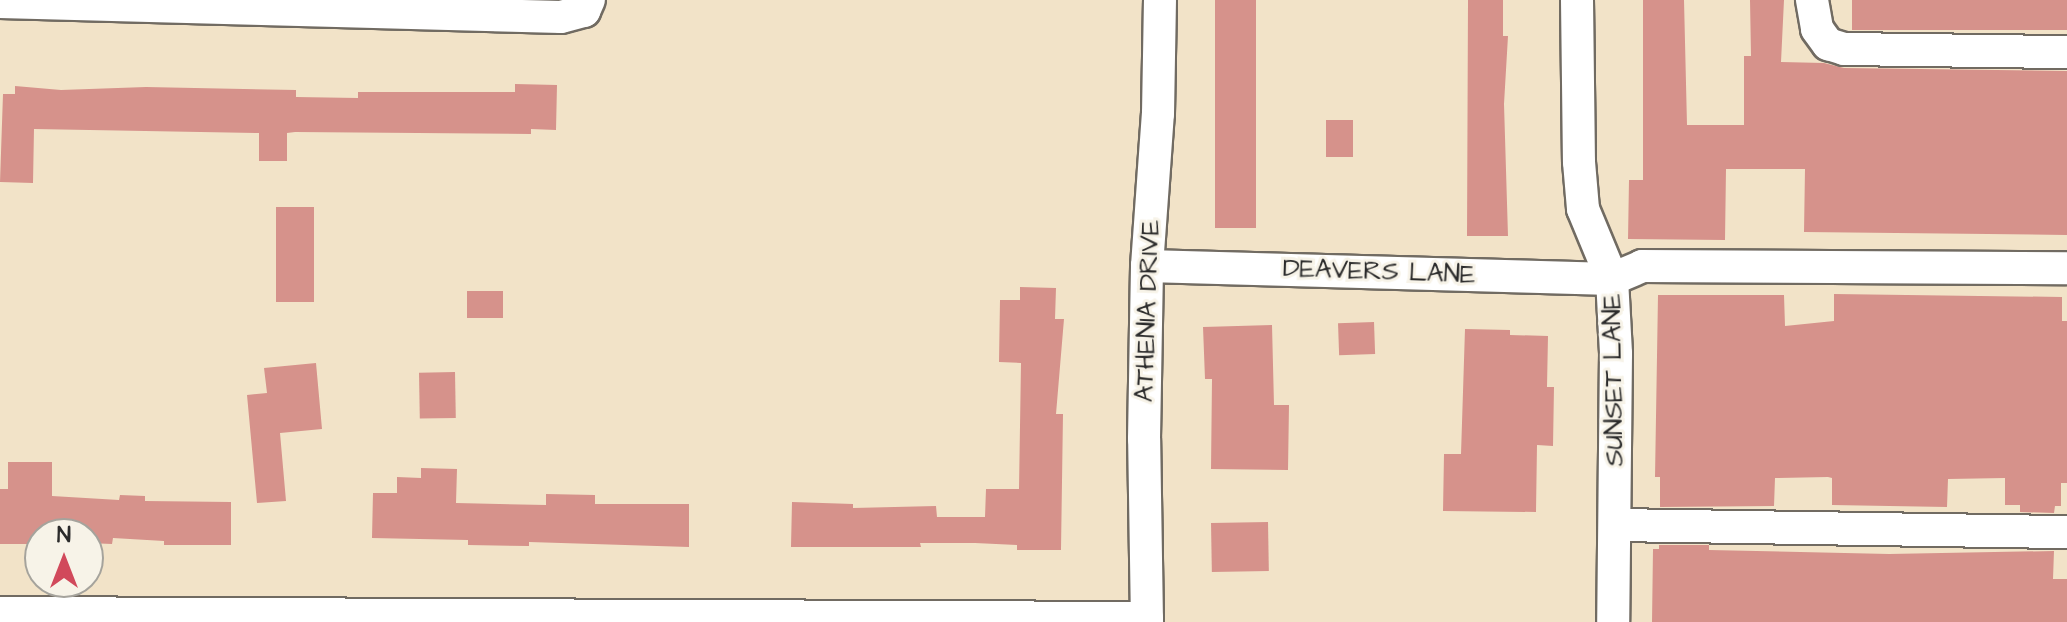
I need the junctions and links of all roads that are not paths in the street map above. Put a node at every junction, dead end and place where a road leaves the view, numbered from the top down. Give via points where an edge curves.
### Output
1 (1160, 0) edge
2 (1577, 0) edge
3 (1812, 0) edge
4 (0, 2) edge
5 (322, 4) edge
6 (587, 5) edge
7 (2067, 52) edge
8 (1147, 266) junction
9 (2067, 268) edge
10 (1612, 279) junction
11 (1615, 525) junction
12 (2067, 532) edge
13 (0, 613) edge
14 (1147, 620) edge
15 (1613, 622) edge

1 - 8 street, ATHENIA DRIVE
2 - 10 street, SUNSET LANE via 1583,209
3 - 7 street via 1817,29 1828,44 1844,49
4 - 5 street
5 - 6 street via 561,17
8 - 10 street, DEAVERS LANE
8 - 14 street, ATHENIA DRIVE
9 - 10 street via 1642,266
10 - 11 street, SUNSET LANE
11 - 12 street
11 - 15 street, SUNSET LANE
13 - 14 street

